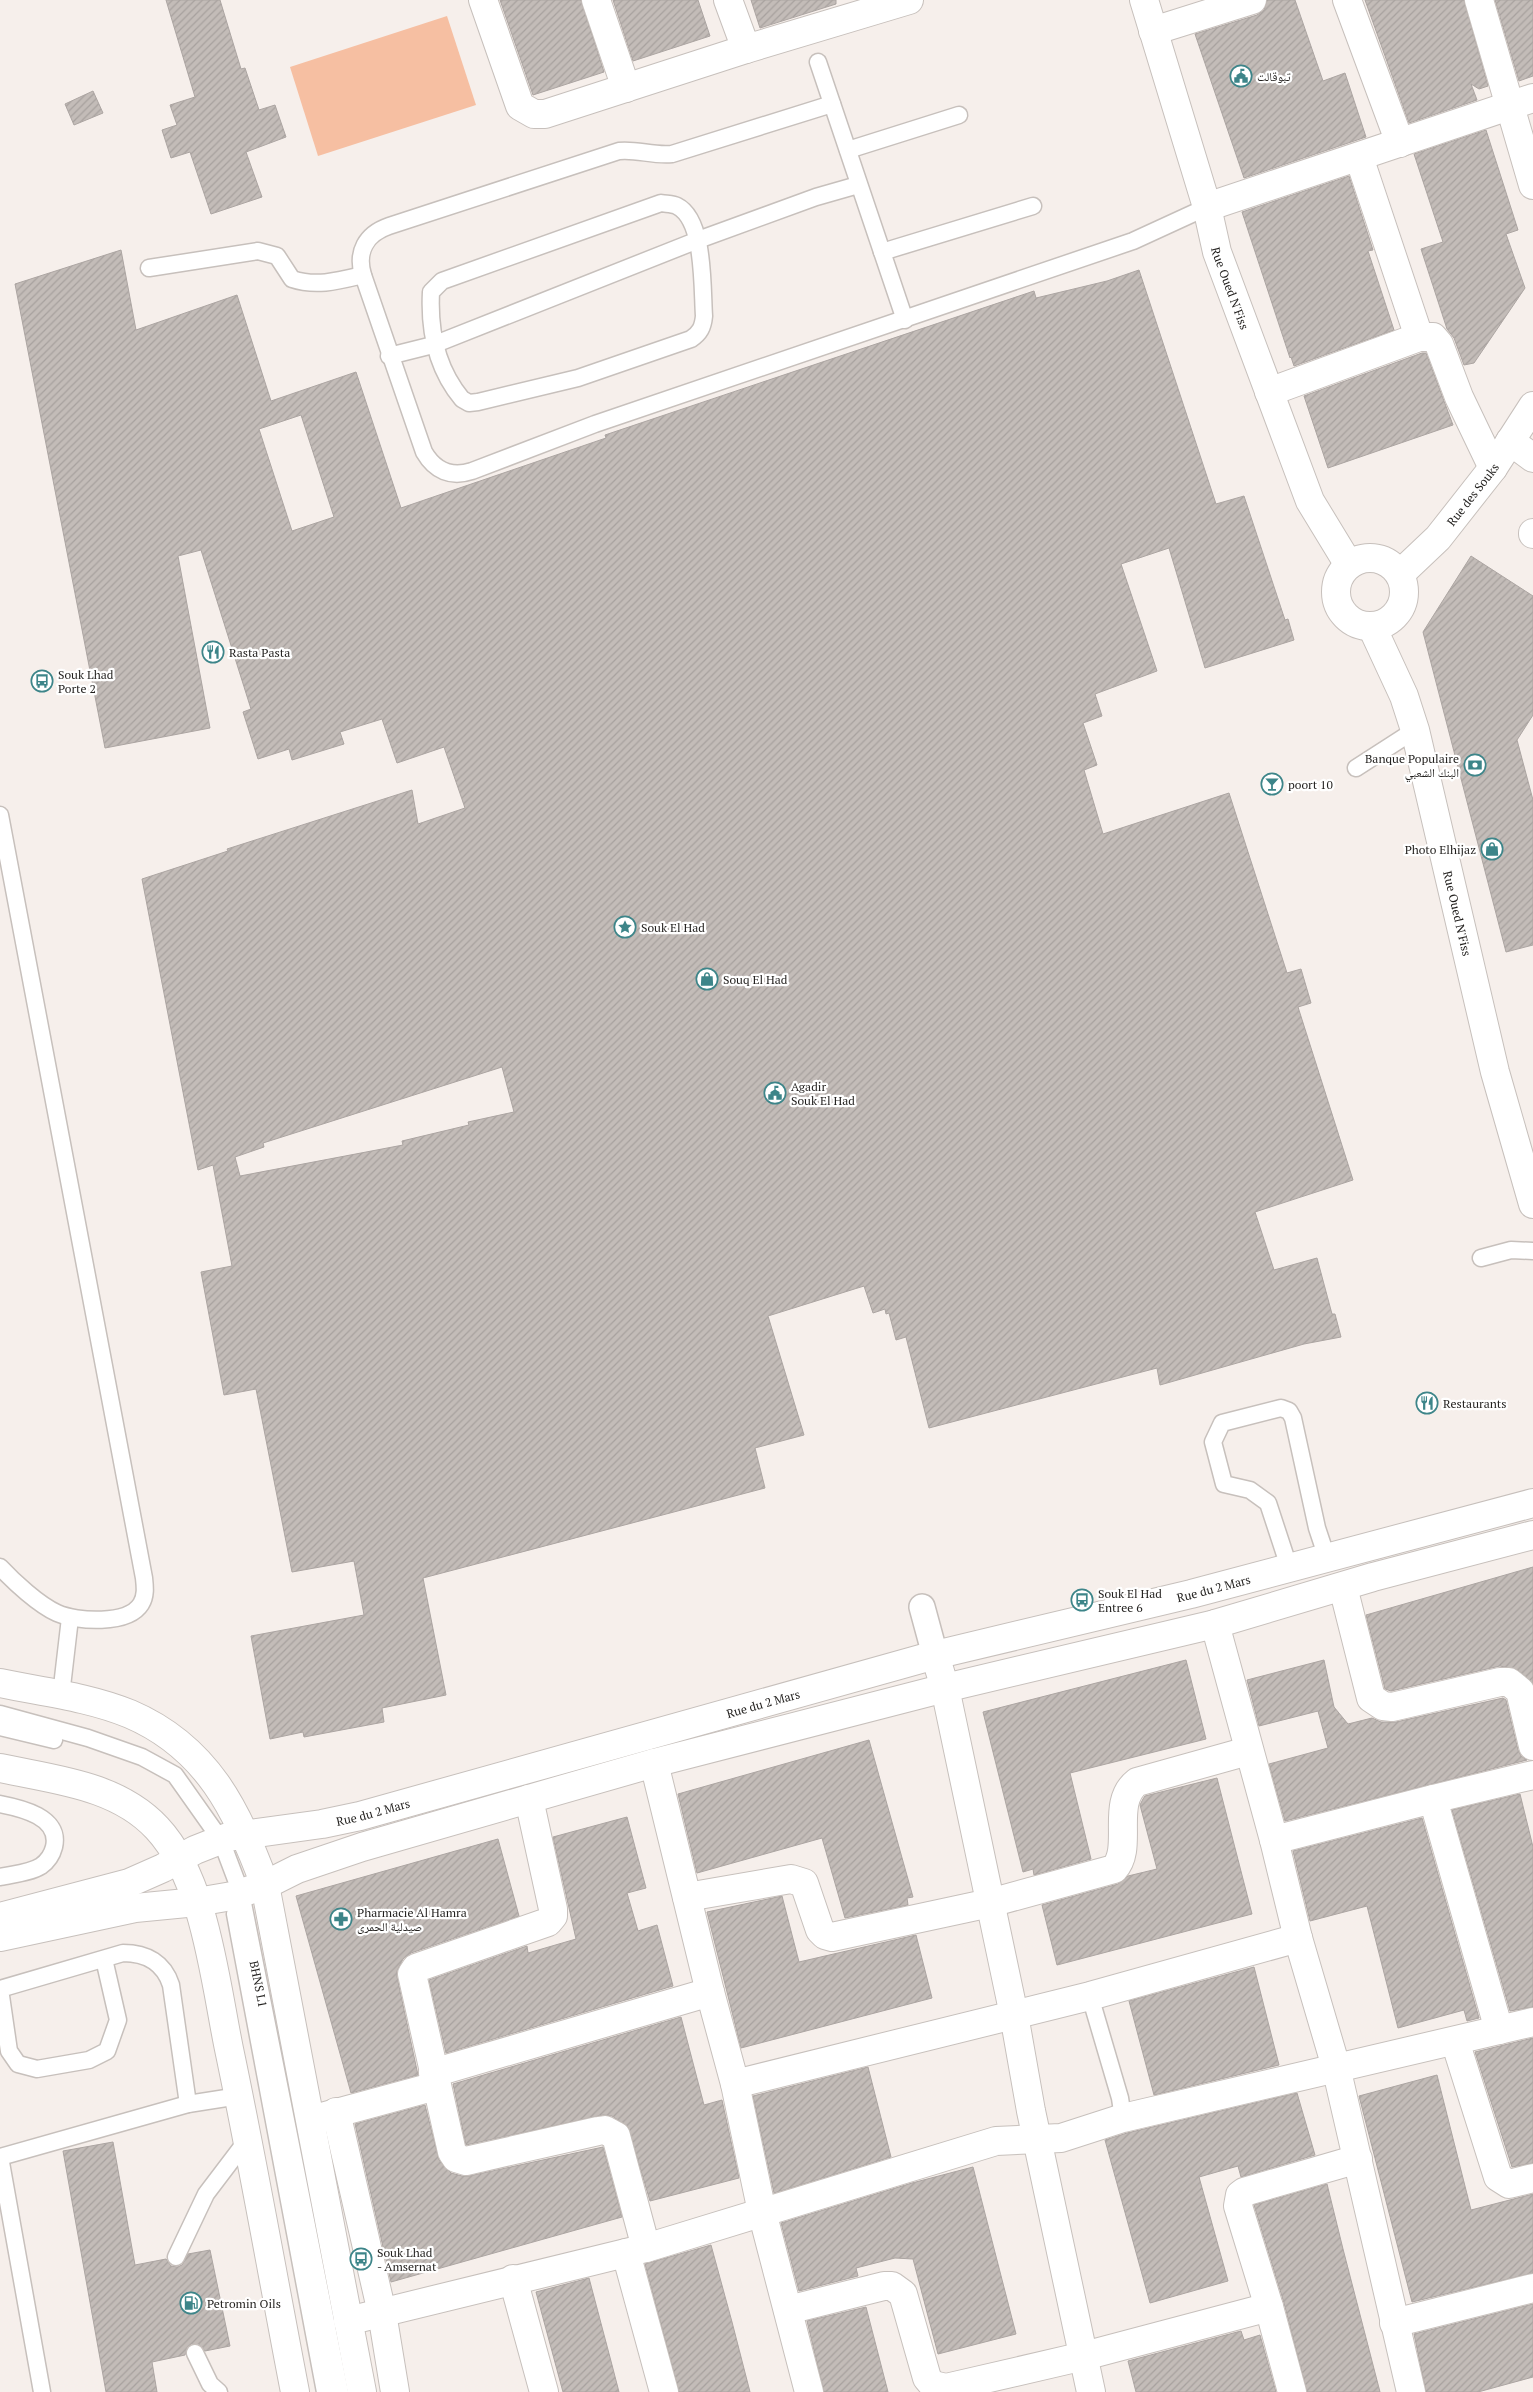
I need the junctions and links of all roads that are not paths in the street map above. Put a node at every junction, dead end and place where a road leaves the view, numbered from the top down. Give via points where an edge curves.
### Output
1 (482, 0) edge
2 (596, 0) edge
3 (728, 0) edge
4 (909, 0) edge
5 (1144, 0) edge
6 (1252, 0) edge
7 (1347, 0) edge
8 (1479, 0) edge
9 (1153, 31) junction
10 (746, 49) junction
11 (818, 62) dead end
12 (626, 88) junction
13 (1521, 102) edge
14 (832, 104) junction
15 (960, 115) dead end
16 (1400, 144) junction
17 (848, 150) junction
18 (1359, 157) junction
19 (858, 185) junction
20 (1533, 185) edge
21 (1033, 206) dead end
22 (1207, 207) junction
23 (698, 240) junction
24 (882, 252) junction
25 (149, 268) dead end
26 (362, 275) junction
27 (905, 320) junction
28 (1419, 337) junction
29 (433, 345) junction
30 (389, 356) junction
31 (1269, 392) junction
32 (1533, 406) edge
33 (1510, 441) junction
34 (1533, 458) edge
35 (1493, 468) junction
36 (1349, 565) junction
37 (1400, 574) junction
38 (1372, 627) junction
39 (1415, 730) junction
40 (1356, 768) dead end
41 (0, 814) edge
42 (1533, 1204) edge
43 (1533, 1251) edge
44 (1481, 1258) dead end
45 (1533, 1504) edge
46 (1533, 1535) edge
47 (1326, 1558) junction
48 (0, 1567) edge
49 (1289, 1567) junction
50 (1343, 1587) junction
51 (922, 1607) dead end
52 (70, 1618) junction
53 (1215, 1624) junction
54 (935, 1655) junction
55 (0, 1683) edge
56 (945, 1688) junction
57 (61, 1695) junction
58 (0, 1714) edge
59 (0, 1727) edge
60 (1533, 1746) edge
61 (1248, 1751) junction
62 (654, 1764) junction
63 (0, 1768) edge
64 (1533, 1775) edge
65 (529, 1799) junction
66 (1433, 1799) junction
67 (0, 1804) edge
68 (226, 1839) junction
69 (1274, 1840) junction
70 (180, 1858) junction
71 (0, 1876) edge
72 (246, 1891) junction
73 (687, 1897) junction
74 (197, 1902) junction
75 (990, 1902) junction
76 (0, 1917) edge
77 (0, 1937) edge
78 (1298, 1938) junction
79 (104, 1959) junction
80 (710, 1992) junction
81 (1090, 1996) junction
82 (1014, 2015) junction
83 (1533, 2022) edge
84 (1499, 2030) junction
85 (1455, 2041) junction
86 (1336, 2067) junction
87 (434, 2080) junction
88 (735, 2084) junction
89 (239, 2096) junction
90 (188, 2104) junction
91 (336, 2112) junction
92 (1123, 2118) junction
93 (309, 2121) junction
94 (247, 2140) junction
95 (1037, 2140) junction
96 (0, 2157) edge
97 (1358, 2159) junction
98 (1533, 2178) edge
99 (762, 2212) junction
100 (636, 2250) junction
101 (176, 2257) dead end
102 (513, 2279) junction
103 (1533, 2288) edge
104 (1269, 2307) junction
105 (788, 2310) junction
106 (382, 2313) junction
107 (348, 2321) junction
108 (1394, 2323) junction
109 (195, 2353) dead end
110 (1084, 2356) junction
111 (42, 2392) edge
112 (219, 2392) edge
113 (295, 2392) edge
114 (325, 2392) edge
115 (340, 2392) edge
116 (362, 2392) edge
117 (395, 2392) edge
118 (544, 2392) edge
119 (664, 2392) edge
120 (808, 2392) edge
121 (1091, 2392) edge
122 (1292, 2392) edge
123 (1411, 2392) edge

1 - 12 street via 520,106 526,111 545,114
2 - 12 street
3 - 10 street
4 - 10 street
5 - 9 street, Rue Oued N'Fiss
6 - 9 street
7 - 16 street
8 - 13 street
9 - 22 street, Rue Oued N'Fiss
10 - 12 street
11 - 14 lane
13 - 16 street
13 - 20 street
14 - 17 lane
14 - 26 lane via 672,154 619,151 379,229 370,236 360,255
15 - 17 lane
16 - 18 street
17 - 19 lane
18 - 22 street
18 - 28 street
19 - 23 lane
19 - 24 lane
21 - 24 lane
22 - 27 lane via 1133,241
22 - 31 street, Rue Oued N'Fiss via 1217,252
23 - 29 lane
23 - 29 lane via 690,219 677,206 661,203 442,282 430,292
23 - 29 lane via 704,316 703,326 691,339 578,378 468,403 456,393
24 - 27 lane
25 - 26 lane via 258,251 278,256 292,279 303,283 325,284
26 - 30 lane
27 - 30 lane via 456,474 440,470 428,459
28 - 31 street
28 - 35 street via 1433,337 1439,344 1459,397
29 - 30 lane
31 - 36 street, Rue Oued N'Fiss via 1310,502
32 - 33 street, Rue des Souks
33 - 34 street
33 - 35 street, Rue des Souks
35 - 37 street, Rue des Souks via 1438,538
36 - 37 street via 1362,558 1376,558 1390,563
36 - 38 street via 1340,575 1336,589 1338,603 1351,621
37 - 38 street via 1403,602 1395,616
38 - 39 street, Rue Oued N'Fiss via 1404,696
39 - 40 lane
39 - 42 street, Rue Oued N'Fiss via 1495,1072
41 - 52 lane via 145,1588 141,1604 128,1616 96,1620
43 - 44 lane via 1511,1250
45 - 47 street, Rue du 2 Mars
46 - 50 street
47 - 49 street, Rue du 2 Mars
47 - 49 lane via 1304,1459 1293,1418 1288,1411 1281,1408 1222,1423 1213,1442 1224,1484 1250,1490 1268,1503
48 - 52 lane via 45,1606
49 - 54 street, Rue du 2 Mars
50 - 53 street
50 - 60 street via 1371,1698 1376,1703 1392,1707 1509,1682 1520,1691
51 - 54 street
52 - 57 lane
53 - 56 street
53 - 61 street
54 - 56 street
54 - 68 street, Rue du 2 Mars via 369,1813
55 - 57 street
56 - 62 street
56 - 75 street
57 - 68 street via 129,1714 165,1734 202,1766 221,1790
58 - 68 lane via 88,1738 142,1758 175,1775
59 - 68 lane via 118,1755 171,1785
61 - 69 street
61 - 75 street via 1131,1786 1124,1804 1121,1859 1114,1869
62 - 65 street
62 - 73 street
63 - 70 street via 108,1794 141,1813 170,1842
64 - 66 street
65 - 72 street via 329,1858
65 - 87 street via 552,1916 548,1922 413,1971 411,1978
66 - 69 street
66 - 84 street
67 - 71 lane via 30,1811 40,1817 53,1833 55,1843 53,1852 40,1867
68 - 70 street, Rue du 2 Mars
68 - 72 street
69 - 78 street
70 - 74 street
70 - 76 street, Rue du 2 Mars via 129,1883
72 - 74 street
72 - 93 street
72 - 114 lane, BHNS L1
72 - 115 lane, BHNS L1
73 - 75 street via 798,1880 804,1883 820,1930 832,1937
73 - 80 street
74 - 77 street via 135,1908
74 - 89 street
75 - 82 street
78 - 81 street
78 - 86 street
79 - 79 lane via 118,2020 107,2051 89,2060 37,2069 18,2064 9,2051 0,1989
79 - 90 lane via 123,1953 144,1955 162,1966 168,1975
80 - 87 street
80 - 88 street
81 - 82 street
81 - 92 lane
82 - 88 street
82 - 95 street
83 - 84 street
84 - 85 street
85 - 86 street
85 - 98 street via 1498,2177 1509,2184
86 - 92 street
86 - 97 street
87 - 91 street
87 - 100 street via 452,2152 461,2160 598,2131 606,2130 616,2136
88 - 99 street
89 - 90 lane
89 - 94 street
90 - 96 lane
91 - 93 street
91 - 106 street
92 - 95 street via 1061,2138
93 - 107 street
94 - 101 lane via 206,2194
94 - 113 street
95 - 99 street via 996,2141
95 - 110 street
96 - 111 lane
97 - 104 street via 1240,2195 1238,2206
97 - 108 street
99 - 100 street
99 - 105 street
100 - 102 street
100 - 119 street
102 - 106 street
102 - 118 street
103 - 108 street
104 - 110 street
104 - 122 street
105 - 110 street via 884,2286 898,2289 903,2294 927,2378 938,2387 946,2388
105 - 120 street
106 - 107 street
106 - 117 street
107 - 116 street
108 - 123 street
109 - 112 lane via 210,2384
110 - 121 street

